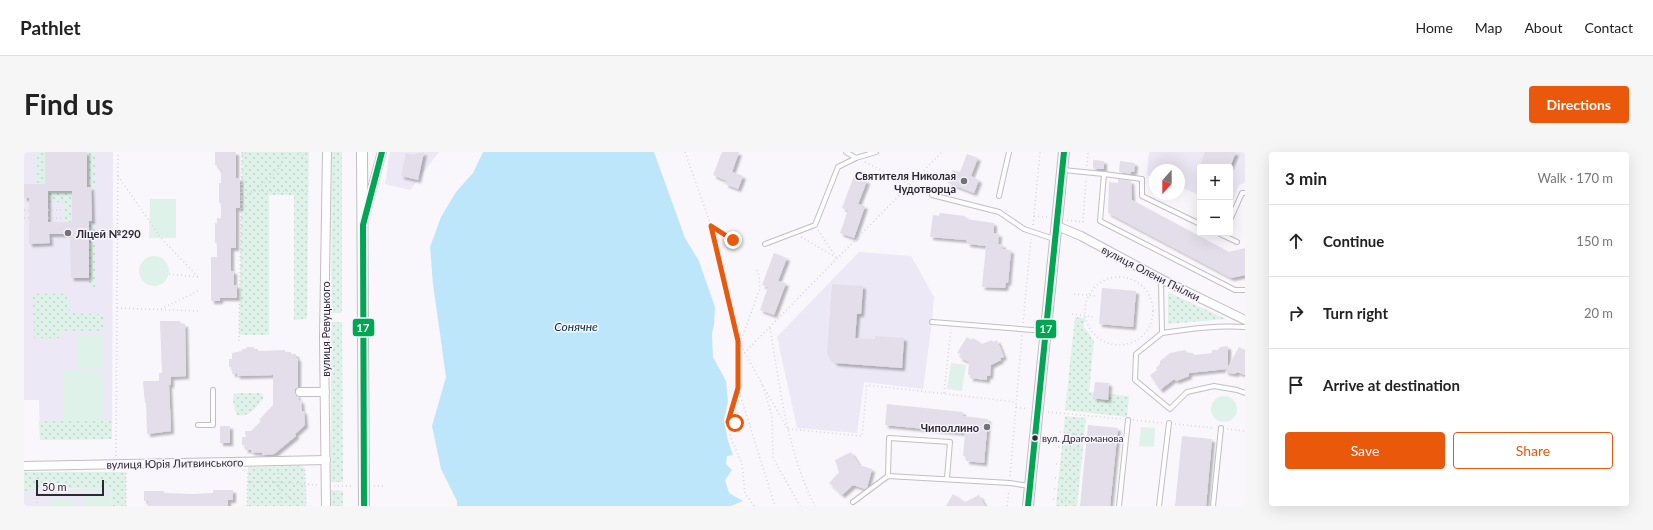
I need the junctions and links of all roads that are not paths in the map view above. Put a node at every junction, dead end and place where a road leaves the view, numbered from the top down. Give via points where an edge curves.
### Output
1 (327, 152) edge
2 (362, 152) edge
3 (382, 152) edge
4 (846, 152) edge
5 (876, 152) edge
6 (1009, 152) edge
7 (1064, 152) edge
8 (856, 158) junction
9 (1063, 170) junction
10 (1104, 174) junction
11 (1245, 193) edge
12 (932, 195) road end
13 (999, 196) dead end
14 (1233, 213) edge
15 (1057, 222) junction
16 (1197, 223) edge
17 (363, 225) junction
18 (1227, 236) edge
19 (1056, 240) junction
20 (1237, 242) dead end
21 (765, 244) dead end
22 (1161, 279) junction
23 (1245, 290) edge
24 (1245, 320) edge
25 (932, 322) dead end
26 (1245, 327) edge
27 (1045, 330) junction
28 (1162, 333) junction
29 (213, 390) dead end
30 (300, 392) dead end
31 (325, 392) junction
32 (1245, 393) edge
33 (1128, 420) road end
34 (1169, 423) road end
35 (198, 425) dead end
36 (1221, 428) road end
37 (326, 460) junction
38 (24, 466) edge
39 (888, 476) junction
40 (947, 478) junction
41 (1030, 486) junction
42 (853, 502) dead end
43 (326, 506) edge
44 (364, 506) edge
45 (1028, 506) edge
46 (1119, 506) edge
47 (1160, 506) edge
48 (1214, 506) edge

1 - 31 street, вулиця Ревуцького
2 - 17 street
3 - 17 street
4 - 8 lane
5 - 8 lane
6 - 13 lane
7 - 9 street
8 - 21 lane via 838,167 815,225
9 - 10 lane
9 - 15 street
10 - 16 lane via 1142,179 1142,196
10 - 23 lane via 1100,221 1235,290
11 - 14 lane via 1242,193
12 - 19 lane via 999,212 1031,233
15 - 19 street
15 - 22 street, вулиця Олени Пчілки
17 - 44 street
18 - 20 lane
19 - 27 street
22 - 24 street, вулиця Олени Пчілки
22 - 28 lane
25 - 27 lane
26 - 28 lane via 1195,328
27 - 41 street
28 - 32 lane via 1136,354 1135,380 1170,409 1187,392 1214,386
29 - 35 lane via 213,425
30 - 31 street
31 - 37 street, вулиця Ревуцького
33 - 46 lane
34 - 47 lane
36 - 48 lane
37 - 38 street, вулиця Юрія Литвинського
37 - 43 street, вулиця Ревуцького
39 - 40 lane
39 - 40 lane via 889,438 950,442
39 - 42 lane
40 - 41 lane
41 - 45 street

